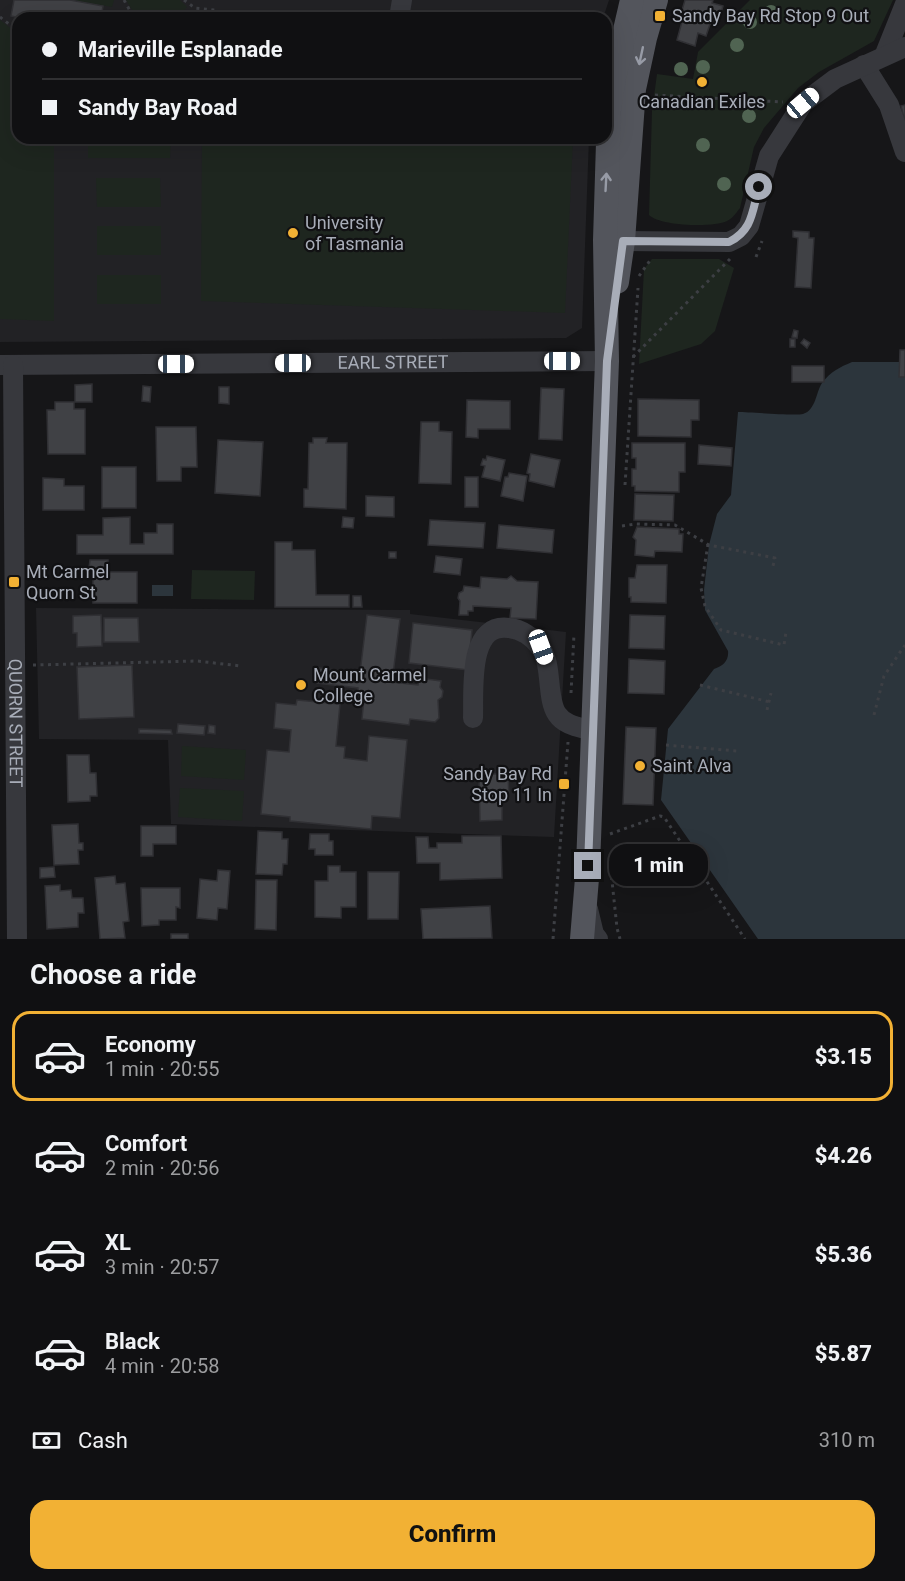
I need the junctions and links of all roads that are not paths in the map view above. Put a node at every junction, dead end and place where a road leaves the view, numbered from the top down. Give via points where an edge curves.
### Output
1 (632, 0) edge
2 (656, 0) edge
3 (905, 4) edge
4 (905, 47) edge
5 (885, 54) junction
6 (864, 65) junction
7 (612, 91) edge
8 (610, 144) edge
9 (905, 153) edge
10 (614, 241) junction
11 (607, 361) junction
12 (6, 365) edge
13 (8, 665) edge
14 (473, 718) dead end
15 (593, 731) junction
16 (586, 898) junction
17 (17, 939) edge
18 (582, 939) edge
19 (598, 939) edge

7 -> 1 main road
2 -> 10 main road via 634,89
3 - 5 street
4 - 5 street
5 - 6 street
6 - 9 street via 889,105
6 - 10 street via 835,79 803,103 769,156 748,226 741,236 729,242
10 -> 8 main road
10 - 11 main road
11 - 12 street, EARL STREET
11 - 15 main road
12 - 13 street, QUORN STREET
13 - 17 street, QUORN STREET
14 - 15 street via 476,655 482,640 498,627 513,628 541,647 555,711 564,722
15 - 16 main road
16 - 18 main road
16 - 19 street

